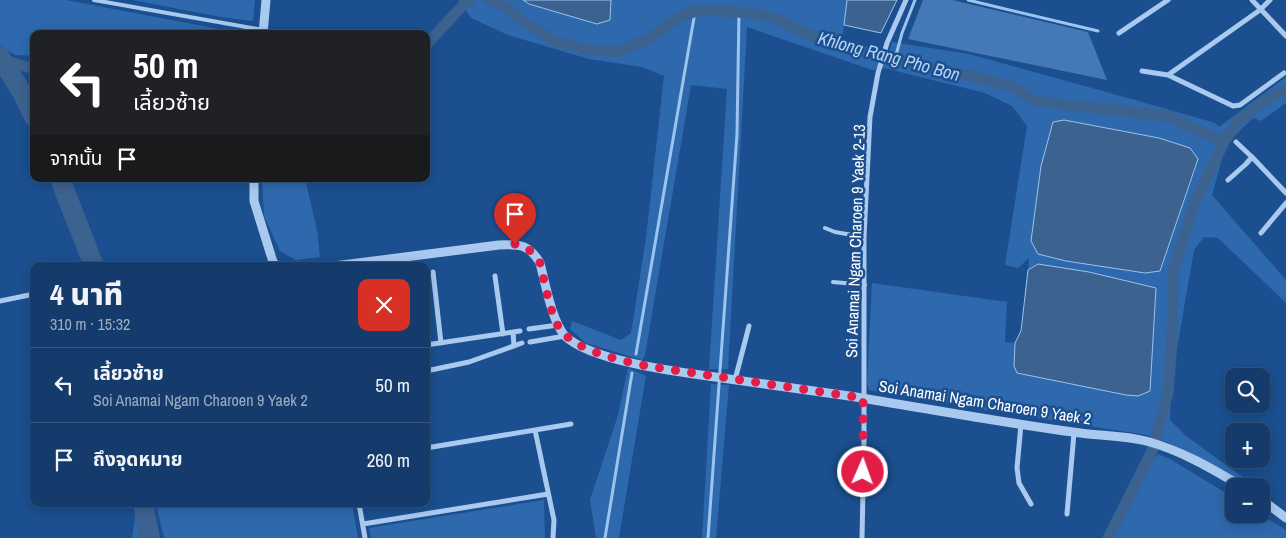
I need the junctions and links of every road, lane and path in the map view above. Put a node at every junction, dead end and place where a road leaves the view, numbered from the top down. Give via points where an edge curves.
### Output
1 (94, 0) edge
2 (266, 0) edge
3 (906, 0) edge
4 (1168, 0) edge
5 (1252, 0) edge
6 (1270, 0) edge
7 (1260, 10) junction
8 (252, 30) edge
9 (263, 30) edge
10 (1119, 33) dead end
11 (1286, 36) edge
12 (1142, 71) dead end
13 (1284, 73) dead end
14 (1168, 75) junction
15 (1236, 142) dead end
16 (1252, 157) junction
17 (1228, 180) dead end
18 (254, 182) edge
19 (1286, 193) edge
20 (1286, 203) edge
21 (825, 228) dead end
22 (1261, 233) dead end
23 (864, 237) junction
24 (273, 262) edge
25 (367, 262) edge
26 (433, 272) dead end
27 (495, 276) dead end
28 (833, 282) dead end
29 (865, 286) junction
30 (30, 295) edge
31 (0, 301) edge
32 (558, 325) junction
33 (749, 326) dead end
34 (529, 329) dead end
35 (520, 331) dead end
36 (512, 332) junction
37 (503, 334) junction
38 (566, 336) junction
39 (530, 342) dead end
40 (441, 343) junction
41 (522, 343) dead end
42 (430, 344) edge
43 (514, 346) junction
44 (430, 370) edge
45 (735, 380) junction
46 (863, 398) junction
47 (571, 424) dead end
48 (1021, 424) junction
49 (535, 430) junction
50 (1074, 432) junction
51 (430, 447) edge
52 (1228, 478) edge
53 (548, 494) junction
54 (1031, 504) dead end
55 (1270, 506) edge
56 (360, 507) edge
57 (1067, 514) dead end
58 (1286, 518) edge
59 (363, 524) junction
60 (365, 538) edge
61 (553, 538) edge
62 (862, 538) edge

1 - 8 lane
2 - 9 street
3 - 23 street, Soi Anamai Ngam Charoen 9 Yaek 2-13 via 887,42 870,117
4 - 10 street
5 - 7 street
6 - 7 street
7 - 11 street
7 - 14 street
12 - 14 street
13 - 14 street via 1240,105 1233,106
15 - 16 street
16 - 17 street
16 - 19 street
18 - 24 street via 254,201
20 - 22 street
21 - 23 lane
23 - 29 street, Soi Anamai Ngam Charoen 9 Yaek 2-13
25 - 32 street, Soi Anamai Ngam Charoen 9 Yaek 2 via 515,244 524,246 540,263
26 - 40 street
27 - 37 street
28 - 29 lane
29 - 46 street, Soi Anamai Ngam Charoen 9 Yaek 2-13
30 - 31 street
32 - 34 street
32 - 38 street, Soi Anamai Ngam Charoen 9 Yaek 2
33 - 45 street
35 - 36 street
36 - 37 street
36 - 43 street
37 - 40 street
38 - 39 street
38 - 45 street, Soi Anamai Ngam Charoen 9 Yaek 2 via 591,350 625,361
40 - 42 street
41 - 43 street
43 - 44 street via 469,362
45 - 46 street, Soi Anamai Ngam Charoen 9 Yaek 2
46 - 48 street, Soi Anamai Ngam Charoen 9 Yaek 2
46 - 62 street, Soi Anamai Ngam Charoen 9 Yaek 2-13
47 - 49 street
48 - 50 street, Soi Anamai Ngam Charoen 9 Yaek 2
48 - 54 street via 1017,468 1019,483
49 - 51 street
49 - 53 street
50 - 52 street, Soi Anamai Ngam Charoen 9 Yaek 2 via 1145,441 1204,464
50 - 57 street
53 - 59 street
53 - 61 street via 554,520
55 - 58 street
56 - 59 street
59 - 60 street

